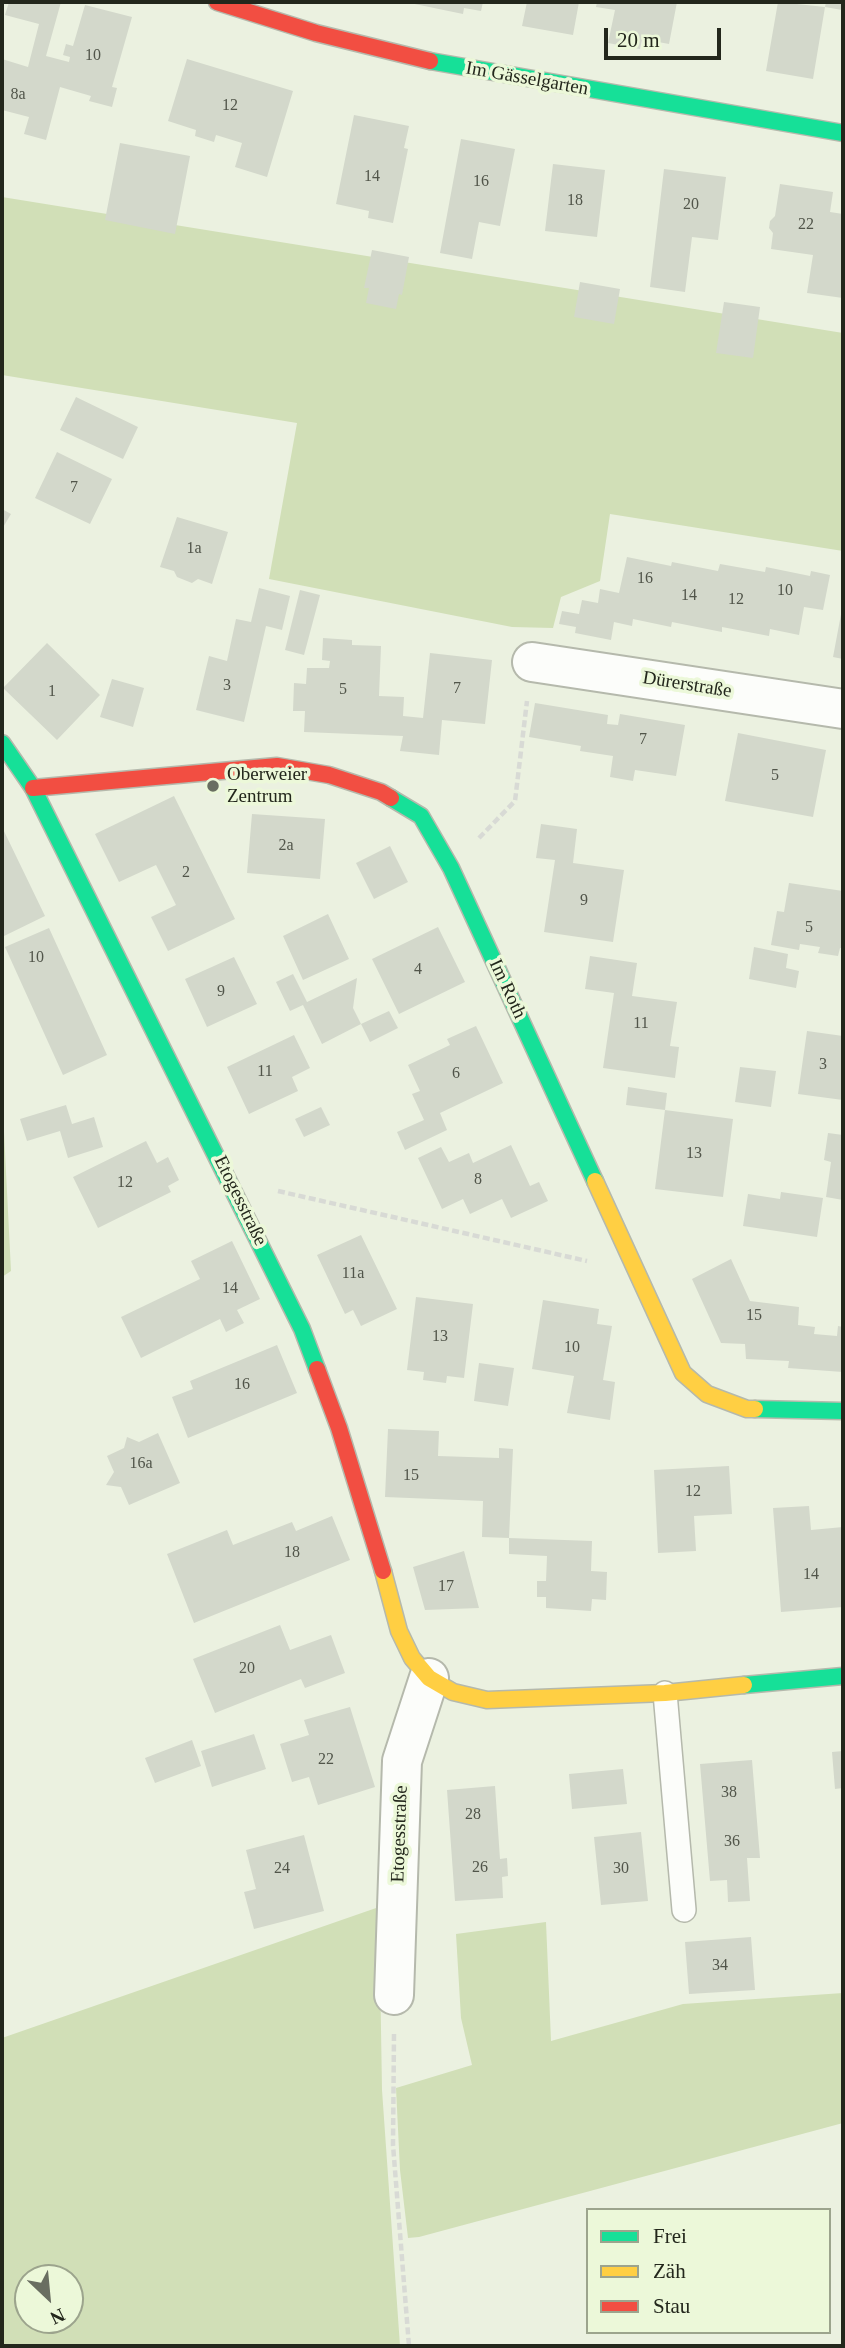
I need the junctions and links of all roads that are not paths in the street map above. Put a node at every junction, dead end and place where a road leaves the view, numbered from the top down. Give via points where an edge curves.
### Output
1 (217, 2) edge
2 (843, 133) edge
3 (531, 662) road end
4 (843, 709) edge
5 (2, 743) edge
6 (33, 788) junction
7 (843, 1411) edge
8 (843, 1676) edge
9 (429, 1678) junction
10 (665, 1693) junction
11 (684, 1910) dead end
12 (394, 1995) road end

1 - 2 street, Im Gässelgarten via 316,33 447,65
3 - 4 street, Dürerstraße
5 - 6 street, Etogesstraße
6 - 7 street, Im Roth via 277,766 329,775 381,792 421,816 451,868 683,1373 707,1394 747,1409
6 - 9 street, Etogesstraße via 302,1329 339,1428 399,1631 412,1658
8 - 10 street, Etogesstraße
9 - 10 street, Etogesstraße via 453,1692 487,1700
9 - 12 street, Etogesstraße via 402,1761
10 - 11 lane

